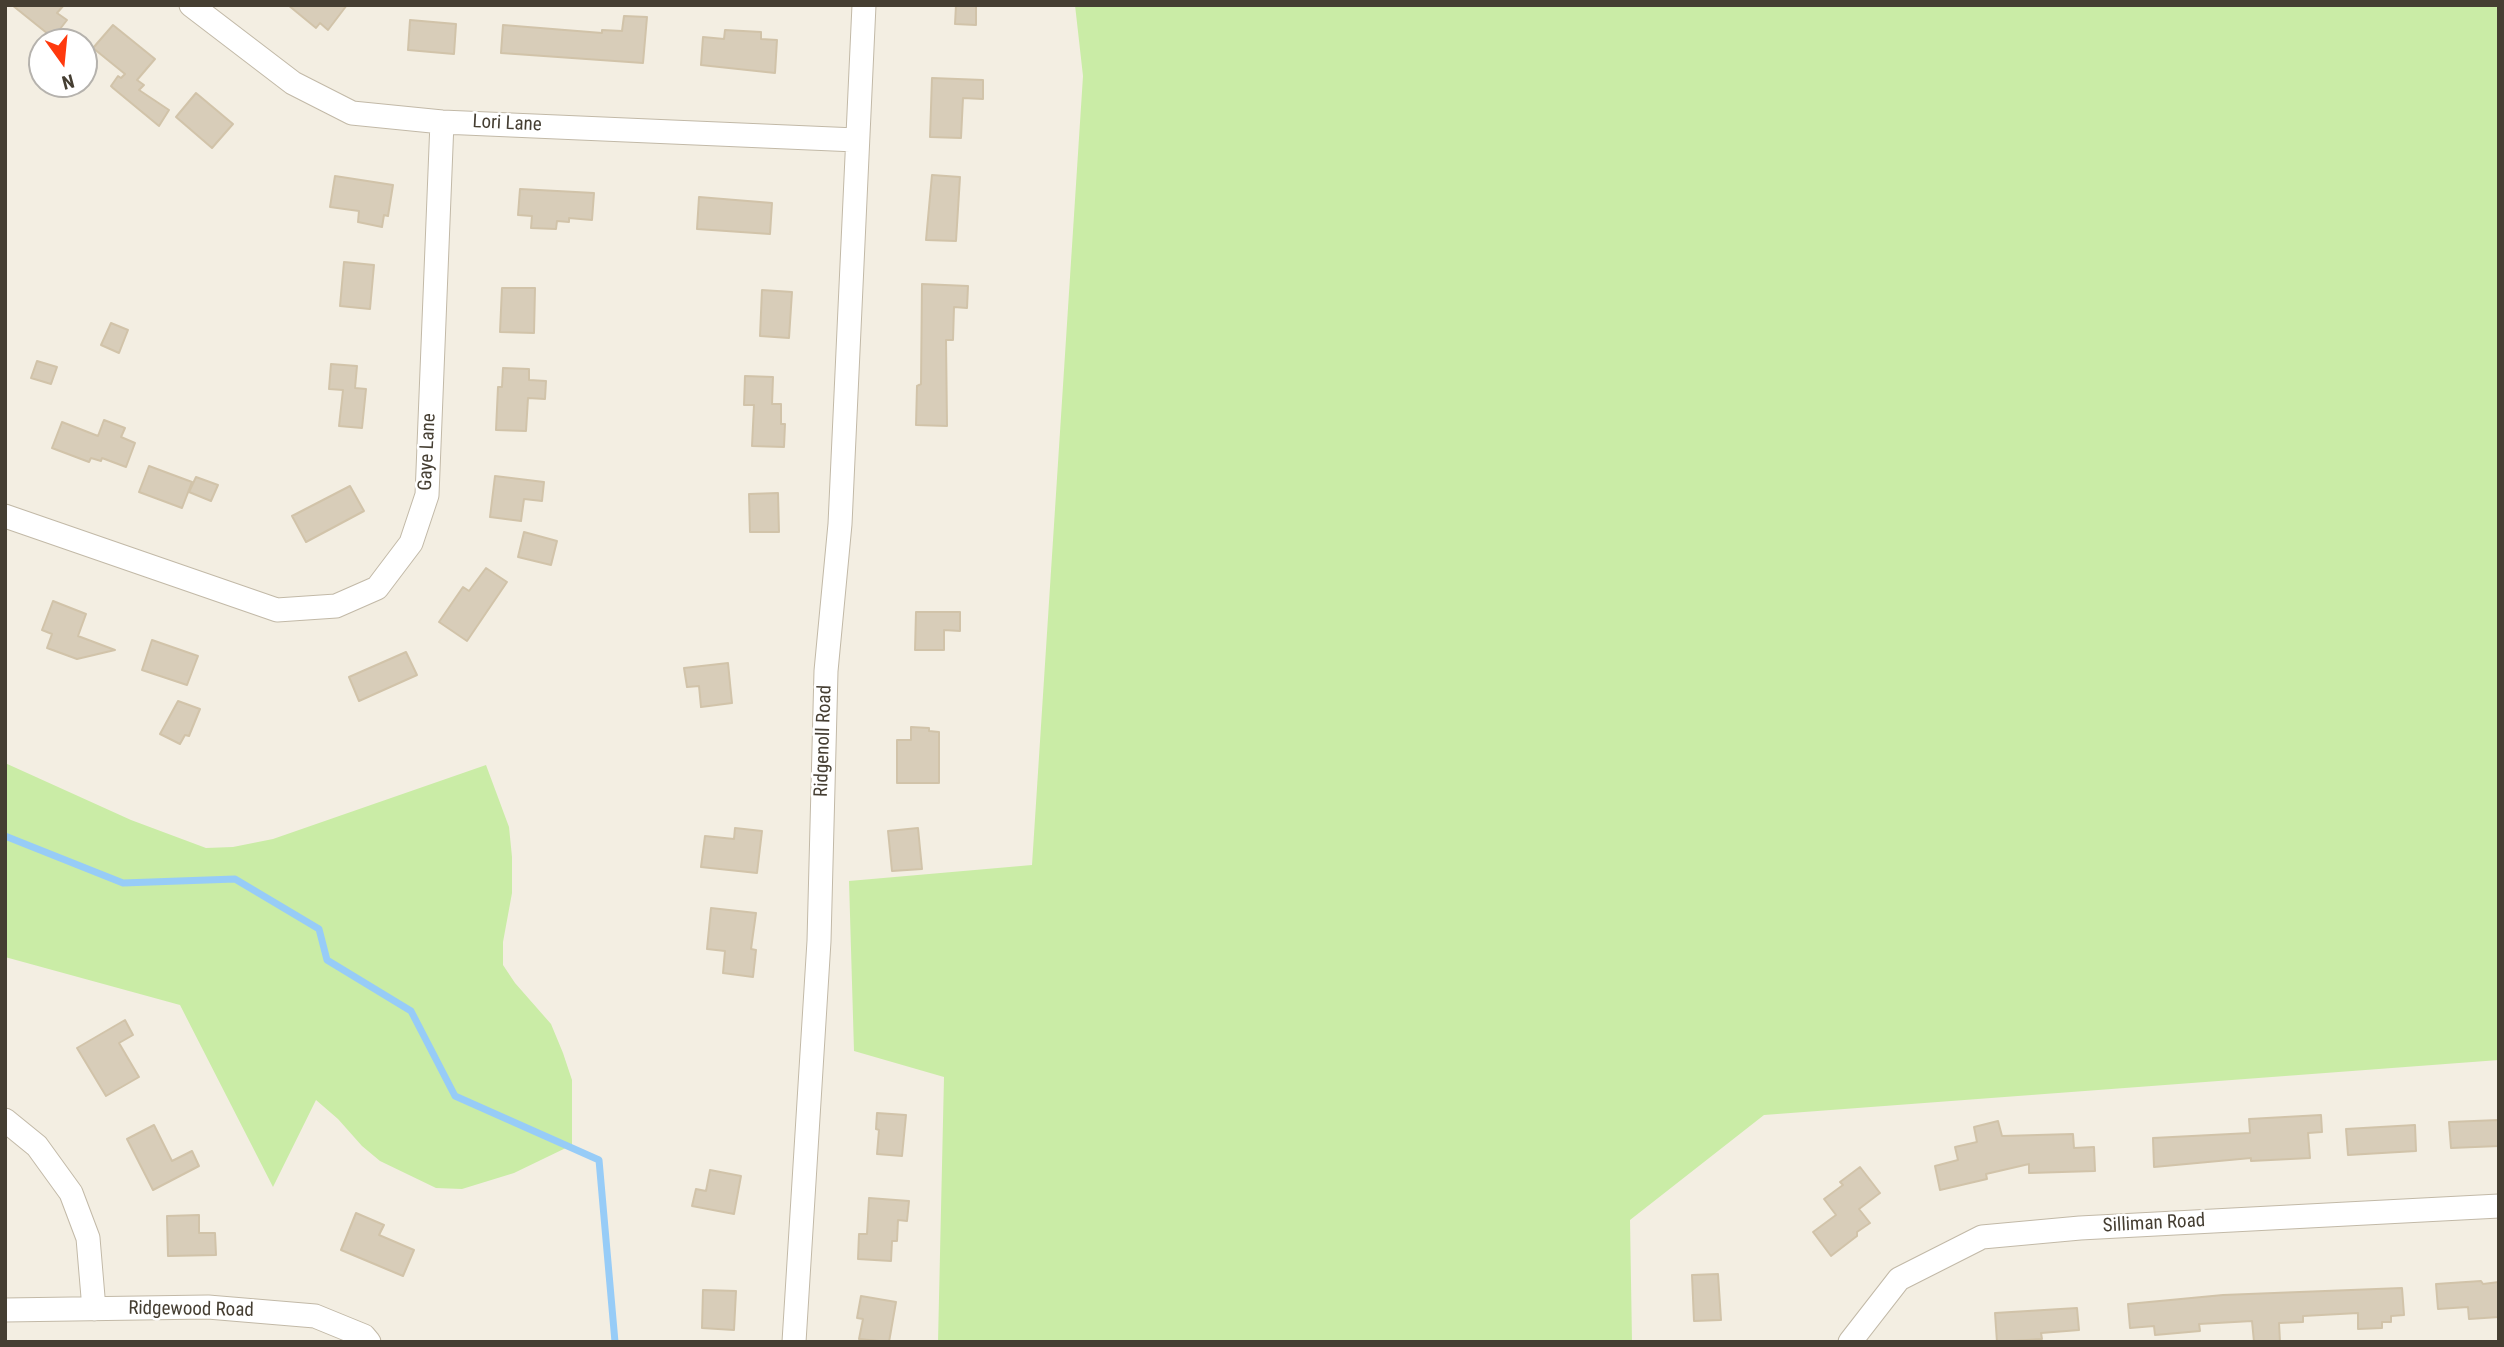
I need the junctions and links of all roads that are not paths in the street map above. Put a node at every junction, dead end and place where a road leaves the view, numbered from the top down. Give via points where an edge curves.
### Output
1 (191, 5) edge
2 (864, 5) edge
3 (442, 121) junction
4 (856, 140) junction
5 (5, 516) edge
6 (5, 1120) edge
7 (2499, 1206) edge
8 (94, 1309) junction
9 (5, 1310) edge
10 (369, 1342) edge
11 (794, 1342) edge
12 (1850, 1342) edge

1 - 3 street, Lori Lane via 293,83 352,113
2 - 4 street, Ridgenoll Road
3 - 4 street, Lori Lane
3 - 5 street, Gaye Lane via 427,495 411,543 377,588 335,606 276,610
4 - 11 street, Ridgenoll Road via 840,524 826,671 819,941
6 - 8 street via 37,1146 71,1193 88,1238
7 - 12 street, Silliman Road via 1982,1237 1899,1279
8 - 9 street, Ridgewood Road
8 - 10 street, Ridgewood Road via 208,1307 315,1315

